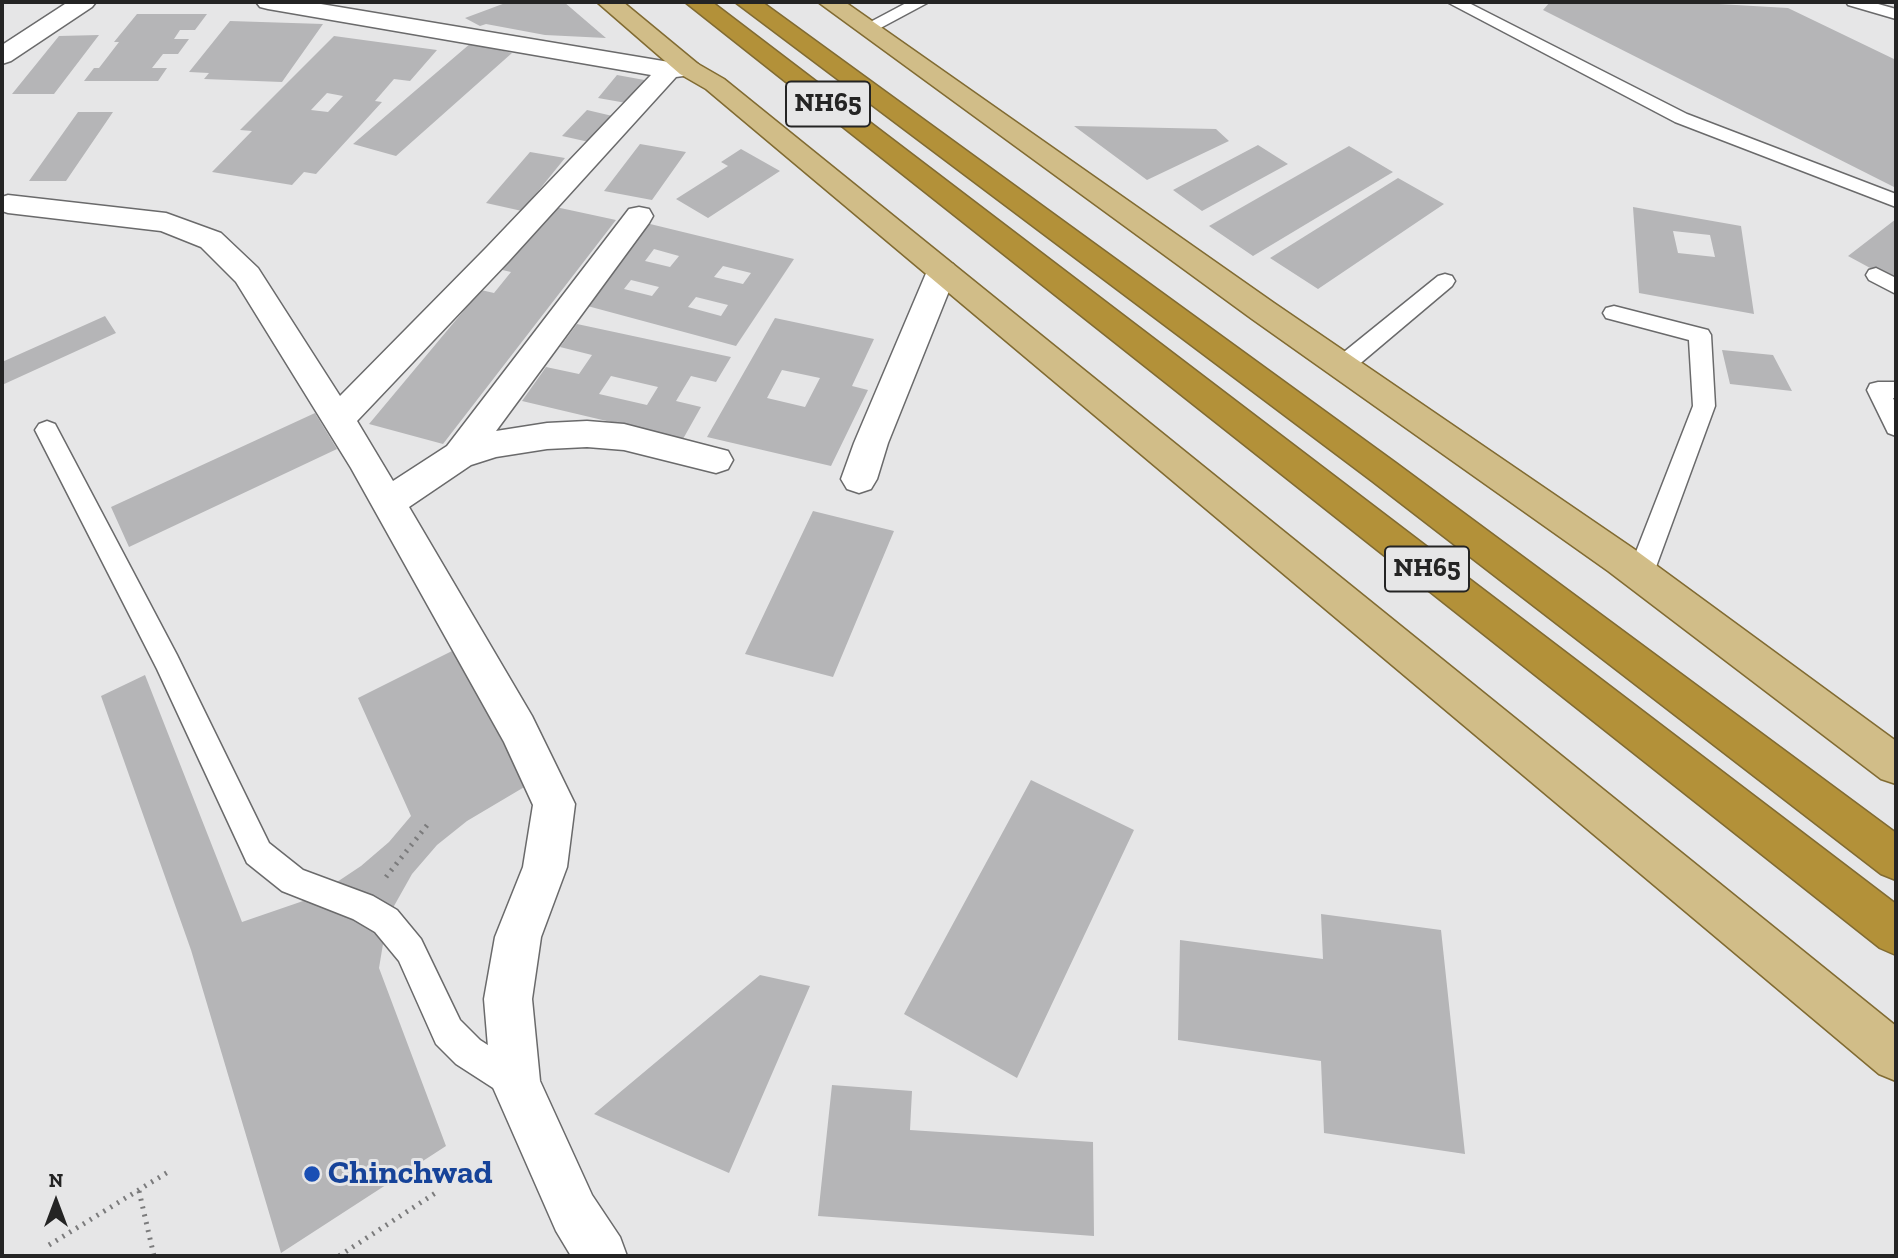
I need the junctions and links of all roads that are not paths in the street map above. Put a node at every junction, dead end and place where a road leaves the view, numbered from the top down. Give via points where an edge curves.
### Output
1 (84, 2) edge
2 (268, 2) edge
3 (609, 2) edge
4 (697, 2) edge
5 (747, 2) edge
6 (830, 2) edge
7 (921, 2) edge
8 (1455, 2) edge
9 (1854, 2) edge
10 (1896, 14) edge
11 (867, 28) junction
12 (2, 55) edge
13 (679, 70) junction
14 (1896, 201) edge
15 (8, 204) dead end
16 (639, 216) dead end
17 (942, 271) junction
18 (1875, 275) dead end
19 (1445, 281) dead end
20 (1896, 287) edge
21 (1614, 313) dead end
22 (1342, 366) junction
23 (1896, 390) edge
24 (337, 420) junction
25 (1896, 426) edge
26 (47, 430) dead end
27 (460, 455) junction
28 (716, 460) dead end
29 (859, 479) dead end
30 (387, 503) junction
31 (1640, 575) junction
32 (1896, 765) edge
33 (1896, 859) edge
34 (1896, 932) edge
35 (1896, 1057) edge
36 (516, 1083) junction
37 (601, 1256) edge

1 - 12 street
2 - 13 street
3 - 13 main road
4 - 34 highway, NH65
5 - 33 highway, NH65 via 1350,447
6 - 11 main road
7 - 11 lane
8 - 14 lane via 1681,118
9 - 10 lane
11 - 22 main road
13 - 17 main road via 715,84
13 - 24 street
15 - 24 street via 166,222 211,240 247,275
16 - 27 street
17 - 29 street
17 - 35 main road
18 - 20 lane
19 - 22 lane
21 - 31 lane via 1700,335 1704,406
22 - 31 main road
23 - 25 lane via 1878,390
24 - 30 street
26 - 36 lane via 169,663 258,853 293,881 386,921 410,950 448,1032 468,1052
27 - 28 street via 496,444 587,434 624,437
27 - 30 street
30 - 36 street via 518,729 554,804 545,867 518,937 508,999
31 - 32 main road
36 - 37 street via 574,1213

